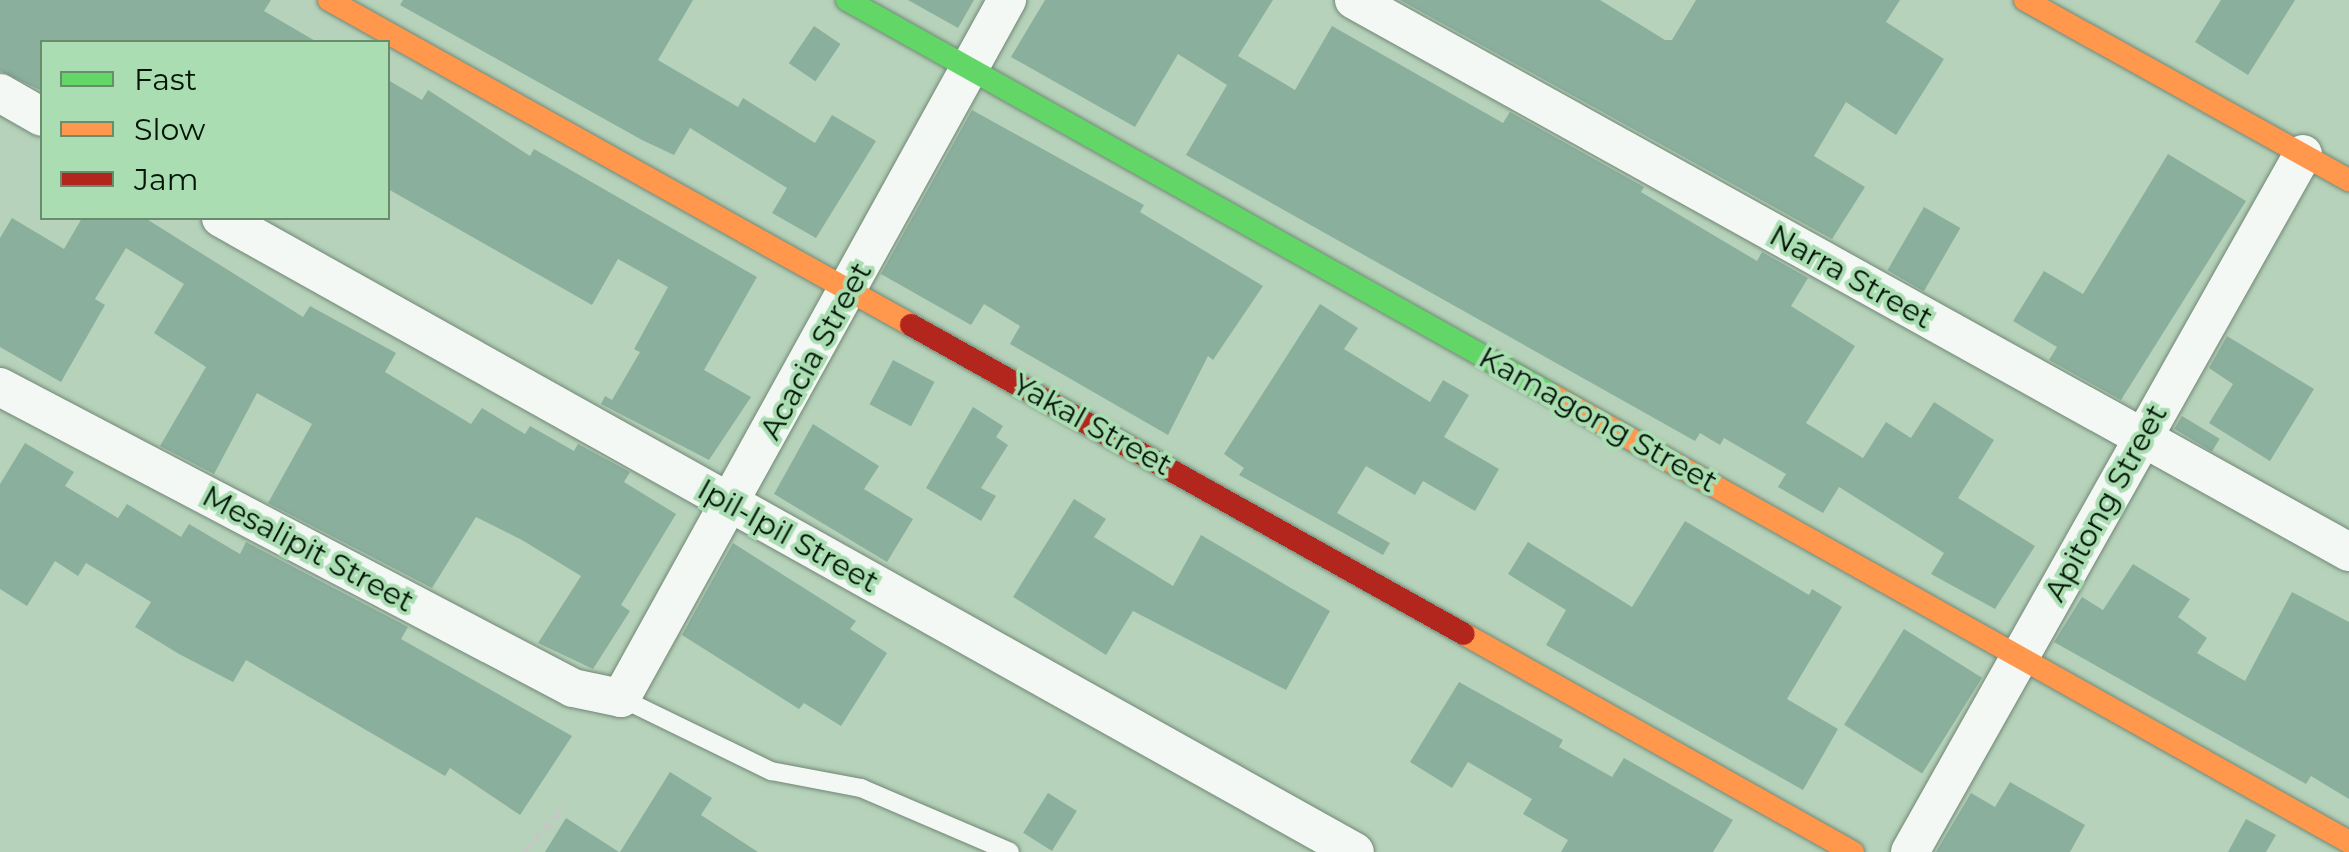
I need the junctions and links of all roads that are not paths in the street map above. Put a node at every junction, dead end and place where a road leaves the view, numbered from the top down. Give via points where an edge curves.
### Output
1 (329, 0) edge
2 (847, 0) edge
3 (1006, 0) edge
4 (1354, 0) edge
5 (2025, 0) edge
6 (970, 68) junction
7 (0, 93) edge
8 (40, 116) edge
9 (2302, 154) junction
10 (2349, 180) edge
11 (225, 220) edge
12 (852, 290) junction
13 (3, 397) edge
14 (2142, 439) junction
15 (730, 505) junction
16 (2349, 552) edge
17 (2019, 656) junction
18 (621, 698) junction
19 (2349, 842) edge
20 (1010, 852) edge
21 (1356, 852) edge
22 (1853, 852) edge
23 (1910, 852) edge

1 - 12 street, Yakal Street
2 - 6 street, Kamagong Street
3 - 6 street, Acacia Street
4 - 14 street, Narra Street
5 - 9 street
6 - 12 street, Acacia Street
6 - 17 street, Kamagong Street
7 - 8 street
9 - 10 street
9 - 14 street, Apitong Street
11 - 15 street, Ipil-Ipil Street
12 - 15 street, Acacia Street
12 - 22 street, Yakal Street
13 - 18 street, Mesalipit Street via 573,688
14 - 16 street, Narra Street
14 - 17 street, Apitong Street
15 - 18 street, Acacia Street
15 - 21 street, Ipil-Ipil Street
17 - 19 street, Kamagong Street
17 - 23 street, Apitong Street
18 - 20 lane via 771,772 861,788

